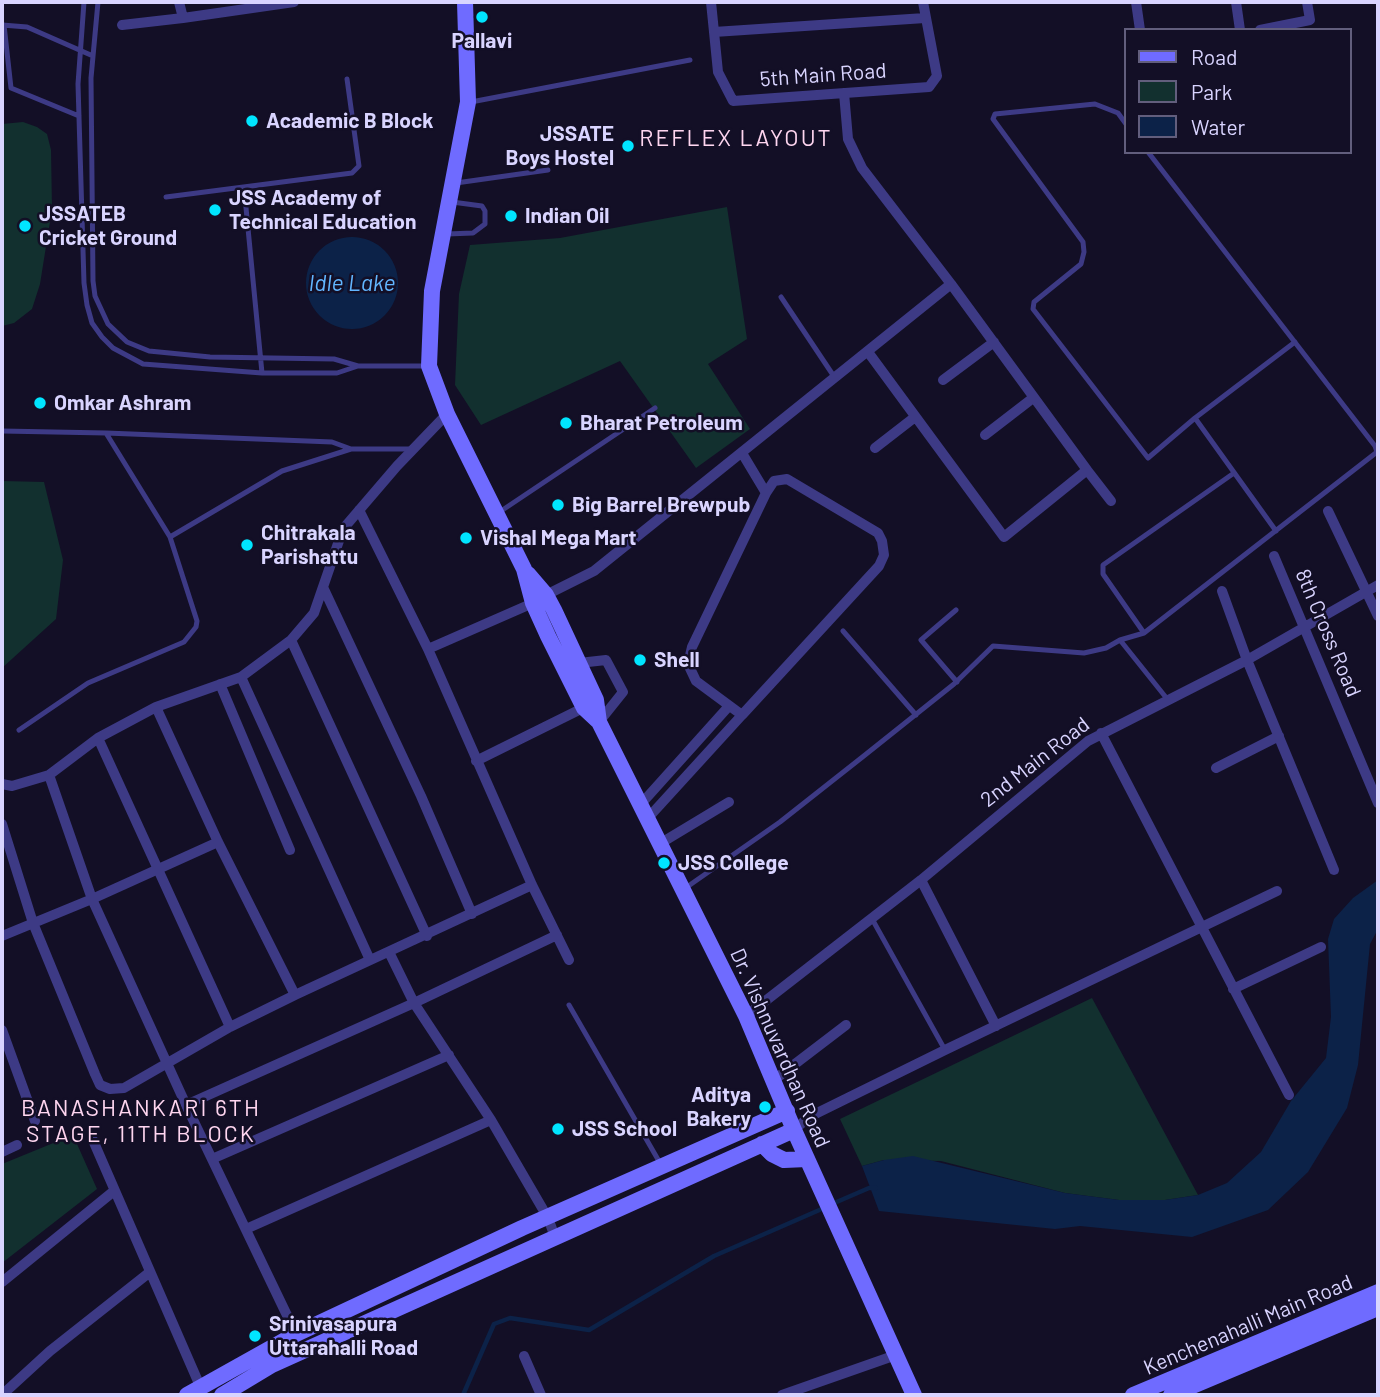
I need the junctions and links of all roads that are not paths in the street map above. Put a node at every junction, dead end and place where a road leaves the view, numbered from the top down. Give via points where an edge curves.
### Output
1 (84, 2) edge
2 (98, 2) edge
3 (179, 2) edge
4 (294, 2) edge
5 (465, 2) edge
6 (711, 2) edge
7 (923, 2) edge
8 (1136, 2) edge
9 (1236, 2) edge
10 (1307, 2) edge
11 (256, 5) edge
12 (183, 18) junction
13 (925, 18) junction
14 (3, 25) edge
15 (122, 25) dead end
16 (1140, 28) edge
17 (1240, 28) edge
18 (1270, 28) edge
19 (715, 32) junction
20 (82, 51) junction
21 (93, 56) junction
22 (690, 60) dead end
23 (347, 79) dead end
24 (844, 93) junction
25 (468, 103) junction
26 (79, 116) junction
27 (1124, 121) edge
28 (1150, 154) edge
29 (548, 170) dead end
30 (453, 184) junction
31 (244, 187) junction
32 (166, 197) dead end
33 (449, 202) junction
34 (443, 234) junction
35 (951, 284) junction
36 (781, 297) dead end
37 (108, 324) junction
38 (98, 332) junction
39 (994, 342) junction
40 (1295, 342) junction
41 (868, 352) junction
42 (260, 358) junction
43 (358, 366) junction
44 (429, 366) junction
45 (262, 373) junction
46 (835, 378) junction
47 (943, 380) dead end
48 (1032, 398) junction
49 (654, 408) dead end
50 (447, 414) junction
51 (915, 417) junction
52 (1195, 418) junction
53 (2, 431) edge
54 (106, 433) junction
55 (985, 435) dead end
56 (875, 448) dead end
57 (351, 449) junction
58 (413, 450) junction
59 (742, 453) junction
60 (1087, 470) junction
61 (1234, 473) junction
62 (766, 493) junction
63 (1111, 501) dead end
64 (359, 510) junction
65 (1328, 511) dead end
66 (498, 513) junction
67 (1276, 531) junction
68 (170, 537) junction
69 (1274, 556) dead end
70 (1378, 585) edge
71 (323, 587) junction
72 (1222, 591) dead end
73 (1368, 592) junction
74 (539, 599) junction
75 (956, 610) dead end
76 (1378, 617) edge
77 (1305, 627) junction
78 (843, 631) dead end
79 (1144, 633) junction
80 (291, 640) junction
81 (1120, 640) junction
82 (428, 649) junction
83 (1247, 660) junction
84 (579, 663) junction
85 (241, 677) junction
86 (957, 681) junction
87 (220, 684) junction
88 (1168, 700) junction
89 (590, 704) junction
90 (156, 706) junction
91 (729, 706) junction
92 (742, 715) junction
93 (916, 715) junction
94 (599, 722) junction
95 (19, 730) dead end
96 (1101, 733) junction
97 (1279, 736) junction
98 (98, 738) junction
99 (477, 761) junction
100 (1216, 768) dead end
101 (49, 775) junction
102 (2, 784) edge
103 (729, 802) dead end
104 (1378, 803) edge
105 (645, 811) junction
106 (2, 824) edge
107 (218, 842) junction
108 (661, 843) junction
109 (290, 850) dead end
110 (159, 869) junction
111 (1334, 870) dead end
112 (921, 880) junction
113 (532, 885) junction
114 (682, 891) junction
115 (1277, 891) dead end
116 (92, 899) junction
117 (472, 914) junction
118 (871, 917) junction
119 (33, 923) junction
120 (1200, 928) junction
121 (557, 935) junction
122 (2, 936) edge
123 (426, 936) junction
124 (1321, 947) dead end
125 (389, 952) junction
126 (370, 960) junction
127 (569, 960) dead end
128 (1233, 989) junction
129 (295, 995) junction
130 (414, 1003) junction
131 (569, 1005) dead end
132 (746, 1016) junction
133 (846, 1025) dead end
134 (996, 1026) junction
135 (230, 1027) junction
136 (2, 1030) edge
137 (945, 1050) junction
138 (449, 1055) junction
139 (167, 1064) junction
140 (774, 1080) junction
141 (1289, 1095) dead end
142 (186, 1105) junction
143 (787, 1111) junction
144 (809, 1117) junction
145 (491, 1119) junction
146 (35, 1121) dead end
147 (794, 1130) junction
148 (92, 1139) dead end
149 (762, 1144) junction
150 (17, 1145) dead end
151 (2, 1152) edge
152 (212, 1159) junction
153 (807, 1159) junction
154 (662, 1167) junction
155 (114, 1191) junction
156 (548, 1218) junction
157 (246, 1229) junction
158 (555, 1237) junction
159 (150, 1272) junction
160 (2, 1282) edge
161 (1378, 1292) edge
162 (1378, 1308) edge
163 (296, 1334) junction
164 (895, 1355) junction
165 (524, 1356) dead end
166 (194, 1391) edge
167 (2, 1395) edge
168 (222, 1395) edge
169 (541, 1395) edge
170 (782, 1395) edge
171 (914, 1395) edge
172 (1133, 1395) edge
173 (1171, 1395) edge

1 - 20 lane
2 - 21 lane
3 - 12 street
4 - 11 street
5 - 25 main road, Dr. Vishnuvardhan Road
6 - 19 street, 5th Main Road
7 - 13 street, 5th Main Road
8 - 16 street
9 - 17 street
10 - 18 street via 1310,20
11 - 12 street
12 - 15 street
13 - 19 street
13 - 24 street, 5th Main Road via 937,76 929,87
14 - 20 lane via 27,27
14 - 26 lane via 11,88
19 - 24 street, 5th Main Road via 718,72 733,101
20 - 21 lane
20 - 26 lane
21 - 37 lane via 93,281
22 - 25 lane
23 - 31 lane via 358,170
24 - 35 street via 848,139 862,168
25 - 30 main road, Dr. Vishnuvardhan Road
26 - 38 lane via 84,283 86,305
27 - 52 lane via 1118,113 1095,104 995,114 993,119 1083,242 1081,264 1034,302 1033,309 1148,458
28 - 40 lane
29 - 30 lane
30 - 33 main road, Dr. Vishnuvardhan Road
31 - 32 lane
31 - 42 lane
33 - 34 main road, Dr. Vishnuvardhan Road
33 - 34 lane via 482,206 485,224 473,233
34 - 44 main road, Dr. Vishnuvardhan Road via 432,291
35 - 39 street
35 - 41 street
36 - 46 lane
37 - 38 lane
37 - 42 lane via 127,342 149,351
38 - 45 lane via 113,348 143,365
39 - 47 street
39 - 48 street
40 - 52 lane
40 - 67 lane via 1377,452
41 - 46 street
41 - 51 street
42 - 43 lane via 334,359
42 - 45 lane
43 - 44 lane
43 - 45 lane via 337,373
44 - 50 main road, Dr. Vishnuvardhan Road
46 - 59 street
48 - 55 street
48 - 60 street
49 - 66 lane
50 - 58 street
50 - 66 main road, Dr. Vishnuvardhan Road
51 - 56 street
51 - 60 street via 1004,537
52 - 61 lane
53 - 54 lane
54 - 57 lane via 332,442
54 - 68 lane
57 - 58 lane
57 - 68 lane via 282,471
58 - 64 street
59 - 62 street
59 - 74 street via 594,571
60 - 63 street
61 - 67 lane
61 - 79 lane via 1103,565 1103,574
62 - 91 street via 688,664 696,681
62 - 92 street via 774,481 787,479 878,533 884,555 879,566
64 - 71 street via 343,529
64 - 82 street
65 - 73 street
66 - 74 main road, Dr. Vishnuvardhan Road
67 - 79 lane
68 - 95 lane via 197,621 192,634 184,642 88,683
69 - 77 street, 8th Cross Road
70 - 73 street, 2nd Main Road
71 - 80 street via 314,613
71 - 117 street
72 - 83 street
73 - 76 street
73 - 77 street, 2nd Main Road
74 - 82 street
74 - 84 main road, Dr. Vishnuvardhan Road
74 - 89 main road, Dr. Vishnuvardhan Road
75 - 86 lane via 921,640
77 - 83 street, 2nd Main Road
77 - 104 street, 8th Cross Road
78 - 93 lane
79 - 81 lane
80 - 85 street
80 - 123 street
81 - 86 lane via 1084,653 993,646
81 - 88 lane
82 - 99 street
83 - 88 street, 2nd Main Road
83 - 97 street
84 - 89 main road, Dr. Vishnuvardhan Road
84 - 94 street via 606,660 623,692
85 - 87 street
85 - 126 street
86 - 93 lane
87 - 90 street
87 - 109 street
88 - 96 street, 2nd Main Road
89 - 94 main road, Dr. Vishnuvardhan Road
89 - 99 street
90 - 98 street
90 - 107 street
91 - 92 street
91 - 105 street
92 - 105 street
93 - 114 lane
94 - 105 main road, Dr. Vishnuvardhan Road
96 - 112 street, 2nd Main Road
96 - 120 street
97 - 100 street
97 - 111 street
98 - 101 street
98 - 110 street
99 - 113 street
101 - 102 street via 12,786
101 - 116 street
103 - 108 street
105 - 108 main road, Dr. Vishnuvardhan Road
106 - 119 street
107 - 110 street
107 - 129 street
108 - 114 main road, Dr. Vishnuvardhan Road
110 - 116 street
110 - 135 street
112 - 118 street, 2nd Main Road
112 - 134 street
113 - 117 street
113 - 121 street
114 - 132 main road, Dr. Vishnuvardhan Road
115 - 120 street
116 - 119 street
116 - 139 street
117 - 123 street
118 - 132 street, 2nd Main Road
118 - 137 lane
119 - 122 street
119 - 139 street via 100,1085 124,1088
120 - 128 street
120 - 134 street
121 - 127 street
121 - 130 street
123 - 125 street
124 - 128 street
125 - 126 street
125 - 130 street
126 - 129 street
128 - 141 street
129 - 135 street
130 - 138 street
130 - 142 street
131 - 154 lane
132 - 140 main road, Dr. Vishnuvardhan Road
133 - 140 street
134 - 137 street
135 - 139 street
136 - 146 street
137 - 144 street
138 - 145 street
138 - 152 street
139 - 142 street
140 - 143 main road, Dr. Vishnuvardhan Road
142 - 152 street
143 - 144 street
143 - 147 main road, Dr. Vishnuvardhan Road
143 - 154 main road
144 - 147 street
145 - 156 street
145 - 157 street
147 - 149 main road
147 - 153 main road, Dr. Vishnuvardhan Road
148 - 155 street
149 - 153 main road via 784,1160
149 - 158 main road
150 - 151 street
152 - 157 street
153 - 164 main road, Dr. Vishnuvardhan Road
154 - 156 main road
155 - 159 street
155 - 160 street
156 - 158 street
156 - 163 main road
157 - 163 street
158 - 168 main road via 272,1365
159 - 166 street
159 - 167 street via 50,1350
161 - 172 main road, Kenchenahalli Main Road
162 - 173 main road, Kenchenahalli Main Road
163 - 166 main road
164 - 170 street
164 - 171 main road, Dr. Vishnuvardhan Road
165 - 169 street

